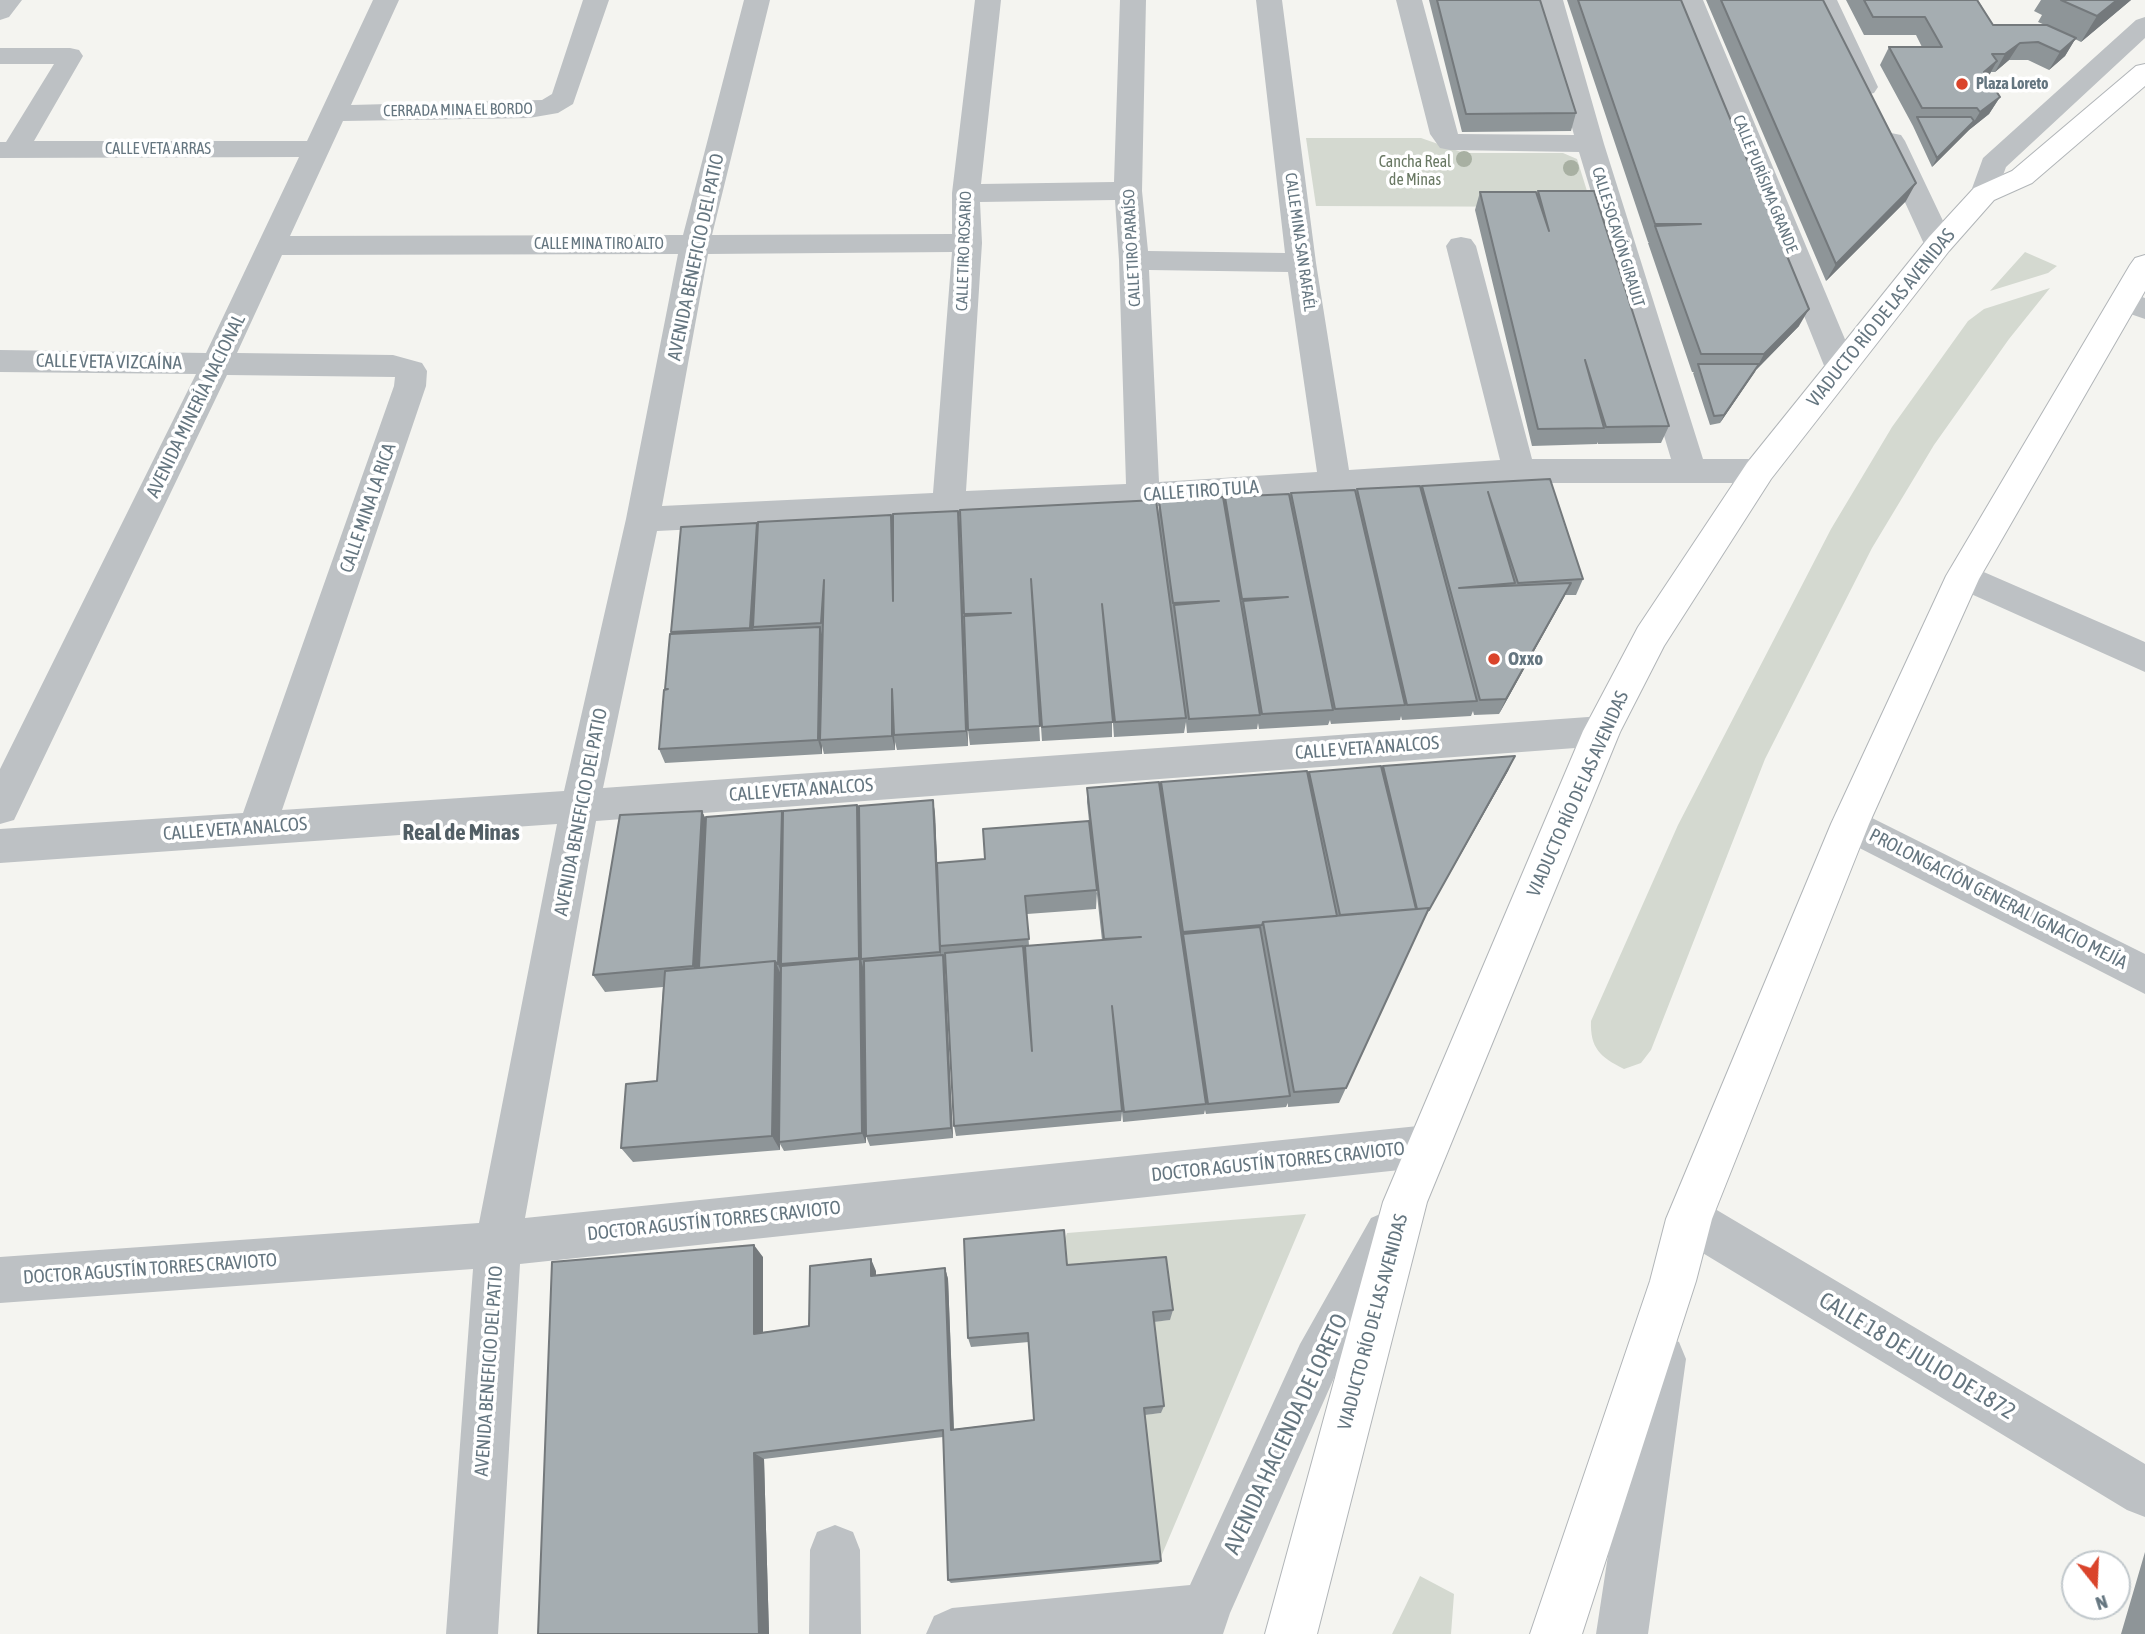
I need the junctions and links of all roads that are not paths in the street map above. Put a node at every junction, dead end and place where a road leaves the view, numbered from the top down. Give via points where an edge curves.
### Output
1 (9, 0) edge
2 (386, 0) edge
3 (596, 0) edge
4 (757, 0) edge
5 (988, 0) edge
6 (1133, 0) edge
7 (1269, 0) edge
8 (1409, 0) edge
9 (1550, 0) edge
10 (1690, 0) edge
11 (1824, 0) edge
12 (0, 12) edge
13 (2145, 25) edge
14 (0, 55) edge
15 (2145, 72) edge
16 (332, 113) junction
17 (1590, 144) junction
18 (315, 149) junction
19 (7, 150) edge
20 (1128, 191) junction
21 (966, 193) junction
22 (1984, 194) junction
23 (695, 243) junction
24 (967, 243) junction
25 (1939, 244) junction
26 (273, 246) junction
27 (1461, 246) dead end
28 (1134, 260) junction
29 (1301, 263) junction
30 (2145, 267) edge
31 (2135, 305) edge
32 (0, 361) edge
33 (217, 363) junction
34 (1841, 368) junction
35 (1519, 471) junction
36 (1759, 471) junction
37 (1691, 472) junction
38 (1335, 483) junction
39 (1143, 495) junction
40 (949, 503) junction
41 (643, 519) junction
42 (1963, 576) junction
43 (2145, 658) edge
44 (1602, 731) junction
45 (580, 806) junction
46 (0, 808) edge
47 (1850, 824) junction
48 (257, 827) junction
49 (0, 846) edge
50 (2145, 975) edge
51 (1427, 1146) junction
52 (1405, 1202) junction
53 (1689, 1219) junction
54 (498, 1244) junction
55 (0, 1280) edge
56 (1673, 1281) junction
57 (2145, 1492) edge
58 (835, 1550) dead end
59 (1201, 1621) edge
60 (472, 1634) edge
61 (835, 1634) edge
62 (952, 1634) edge
63 (1291, 1634) edge
64 (1556, 1634) edge
65 (1622, 1634) edge

1 - 12 street
2 - 16 street, AVENIDA MINERÍA NACIONAL
3 - 16 street, CERRADA MINA EL BORDO via 564,98 549,107
4 - 23 street, AVENIDA BENEFICIO DEL PATIO
5 - 21 street, CALLE TIRO ROSARIO
6 - 20 street, CALLE TIRO PARAÍSO
7 - 29 street, CALLE MINA SAN RAFAÉL
8 - 17 street via 1444,134 1450,142
9 - 17 street, CALLE SOCAVÓN GIRAULT
10 - 34 street, CALLE PURÍSIMA GRANDE
11 - 25 street
13 - 22 street via 1993,164
14 - 19 street via 69,56
15 - 22 main road, VIADUCTO RÍO DE LAS AVENIDAS via 2022,177
16 - 18 street, AVENIDA MINERÍA NACIONAL
17 - 37 street, CALLE SOCAVÓN GIRAULT
18 - 19 street, CALLE VETA ARRAS
18 - 26 street, AVENIDA MINERÍA NACIONAL
20 - 21 street
20 - 28 street, CALLE TIRO PARAÍSO
21 - 24 street, CALLE TIRO ROSARIO
22 - 25 main road, VIADUCTO RÍO DE LAS AVENIDAS
23 - 24 street, CALLE MINA TIRO ALTO
23 - 26 street, CALLE MINA TIRO ALTO
23 - 41 street, AVENIDA BENEFICIO DEL PATIO
24 - 40 street, CALLE TIRO ROSARIO
25 - 34 main road, VIADUCTO RÍO DE LAS AVENIDAS
26 - 33 street, AVENIDA MINERÍA NACIONAL
27 - 35 street
28 - 29 street
28 - 39 street, CALLE TIRO PARAÍSO
29 - 38 street, CALLE MINA SAN RAFAÉL
30 - 31 main road
31 - 42 main road
32 - 33 street, CALLE VETA VIZCAÍNA
33 - 46 street, AVENIDA MINERÍA NACIONAL
33 - 48 street, CALLE MINA LA RICA via 393,366 411,371 410,386
34 - 36 main road, VIADUCTO RÍO DE LAS AVENIDAS
35 - 37 street, CALLE TIRO TULA
35 - 38 street, CALLE TIRO TULA
36 - 37 street, CALLE TIRO TULA
36 - 44 main road, VIADUCTO RÍO DE LAS AVENIDAS via 1651,637
38 - 39 street, CALLE TIRO TULA
39 - 40 street, CALLE TIRO TULA
40 - 41 street, CALLE TIRO TULA
41 - 45 street, AVENIDA BENEFICIO DEL PATIO
42 - 43 street
42 - 47 main road
44 - 45 street, CALLE VETA ANALCOS
44 - 51 main road, VIADUCTO RÍO DE LAS AVENIDAS
45 - 48 street, CALLE VETA ANALCOS
45 - 54 street, AVENIDA BENEFICIO DEL PATIO
47 - 50 street, PROLONGACIÓN GENERAL IGNACIO MEJÍA
47 - 53 main road
48 - 49 street, CALLE VETA ANALCOS
51 - 52 main road, VIADUCTO RÍO DE LAS AVENIDAS
51 - 54 street, DOCTOR AGUSTÍN TORRES CRAVIOTO
52 - 59 street, AVENIDA HACIENDA DE LORETO via 1317,1361
52 - 63 main road, VIADUCTO RÍO DE LAS AVENIDAS
53 - 56 main road
53 - 57 street, CALLE 18 DE JULIO DE 1872
54 - 55 street, DOCTOR AGUSTÍN TORRES CRAVIOTO
54 - 60 street, AVENIDA BENEFICIO DEL PATIO
56 - 64 main road
56 - 65 street
58 - 61 street
59 - 62 street

